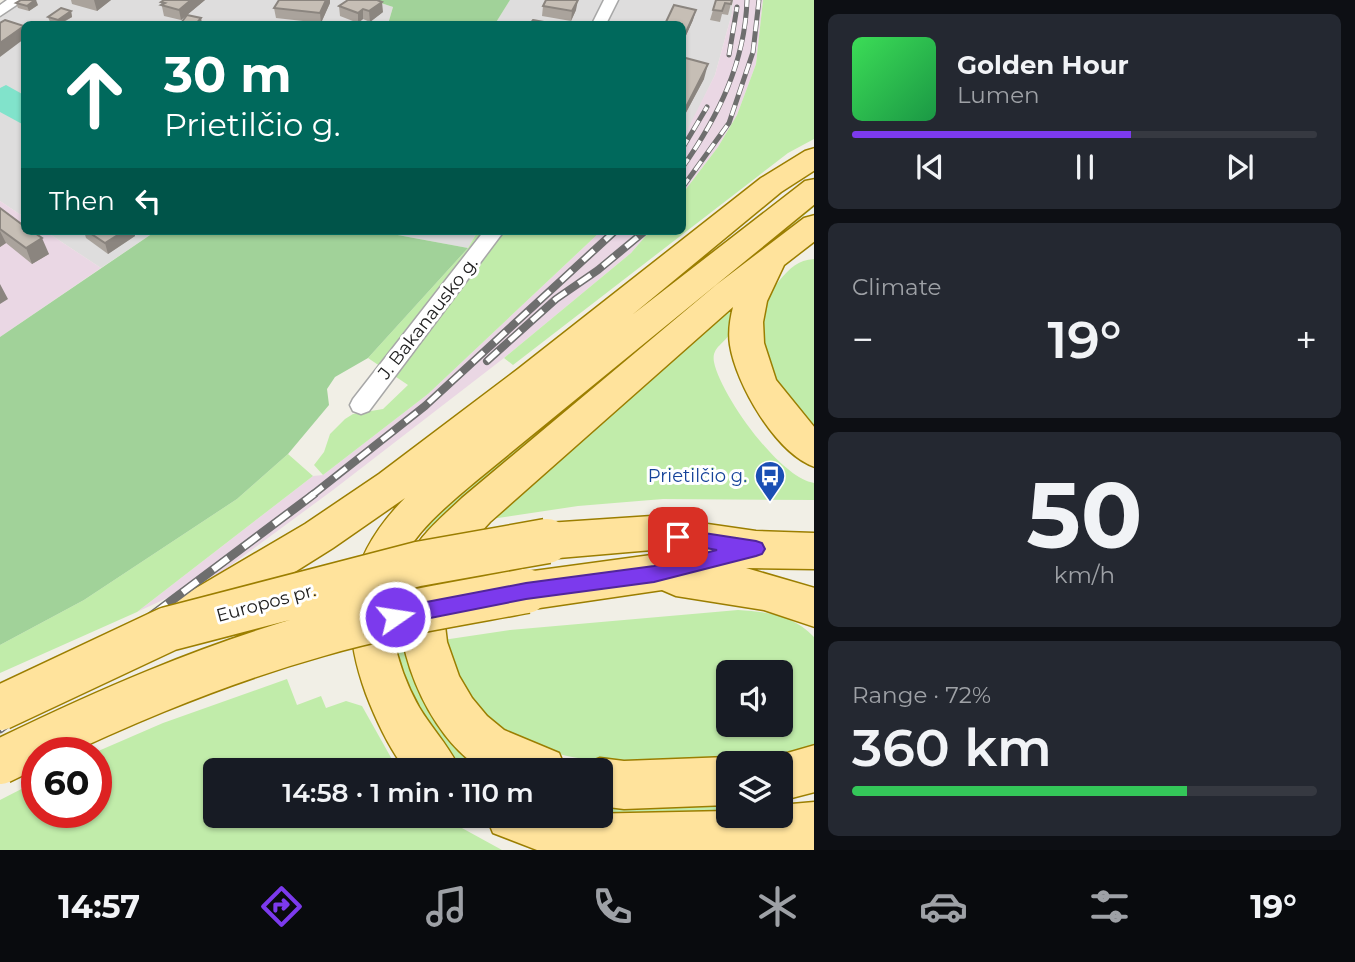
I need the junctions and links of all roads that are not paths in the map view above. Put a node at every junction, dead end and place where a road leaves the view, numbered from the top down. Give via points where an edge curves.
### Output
1 (16, 0) edge
2 (611, 0) edge
3 (0, 12) edge
4 (600, 21) edge
5 (814, 157) edge
6 (814, 188) edge
7 (814, 225) edge
8 (491, 235) edge
9 (772, 258) junction
10 (361, 405) dead end
11 (814, 452) edge
12 (756, 549) junction
13 (814, 551) edge
14 (654, 574) junction
15 (814, 608) edge
16 (168, 629) junction
17 (0, 708) edge
18 (426, 758) edge
19 (515, 758) edge
20 (0, 762) edge
21 (814, 768) edge
22 (793, 774) edge
23 (716, 781) edge
24 (613, 784) edge
25 (814, 826) edge
26 (544, 828) edge

1 - 3 street
2 - 4 street
5 - 16 main road, bridge via 771,185 382,492
6 - 18 main road via 458,476 394,535 370,590 371,627 386,688
7 - 9 main road
8 - 10 street, J. Bakanausko g.
9 - 11 main road via 751,302 749,356 766,396
9 - 19 main road via 476,510 424,569 422,633 442,690 459,717 486,745
12 - 13 main road
12 - 14 main road
12 - 16 main road, Europos pr., bridge via 652,533 547,541 418,564
14 - 15 main road via 748,586 787,595
14 - 20 main road, bridge via 438,607 305,639 181,681
16 - 17 main road, Europos pr., bridge
21 - 22 main road
23 - 24 main road
25 - 26 main road via 723,836 625,839

